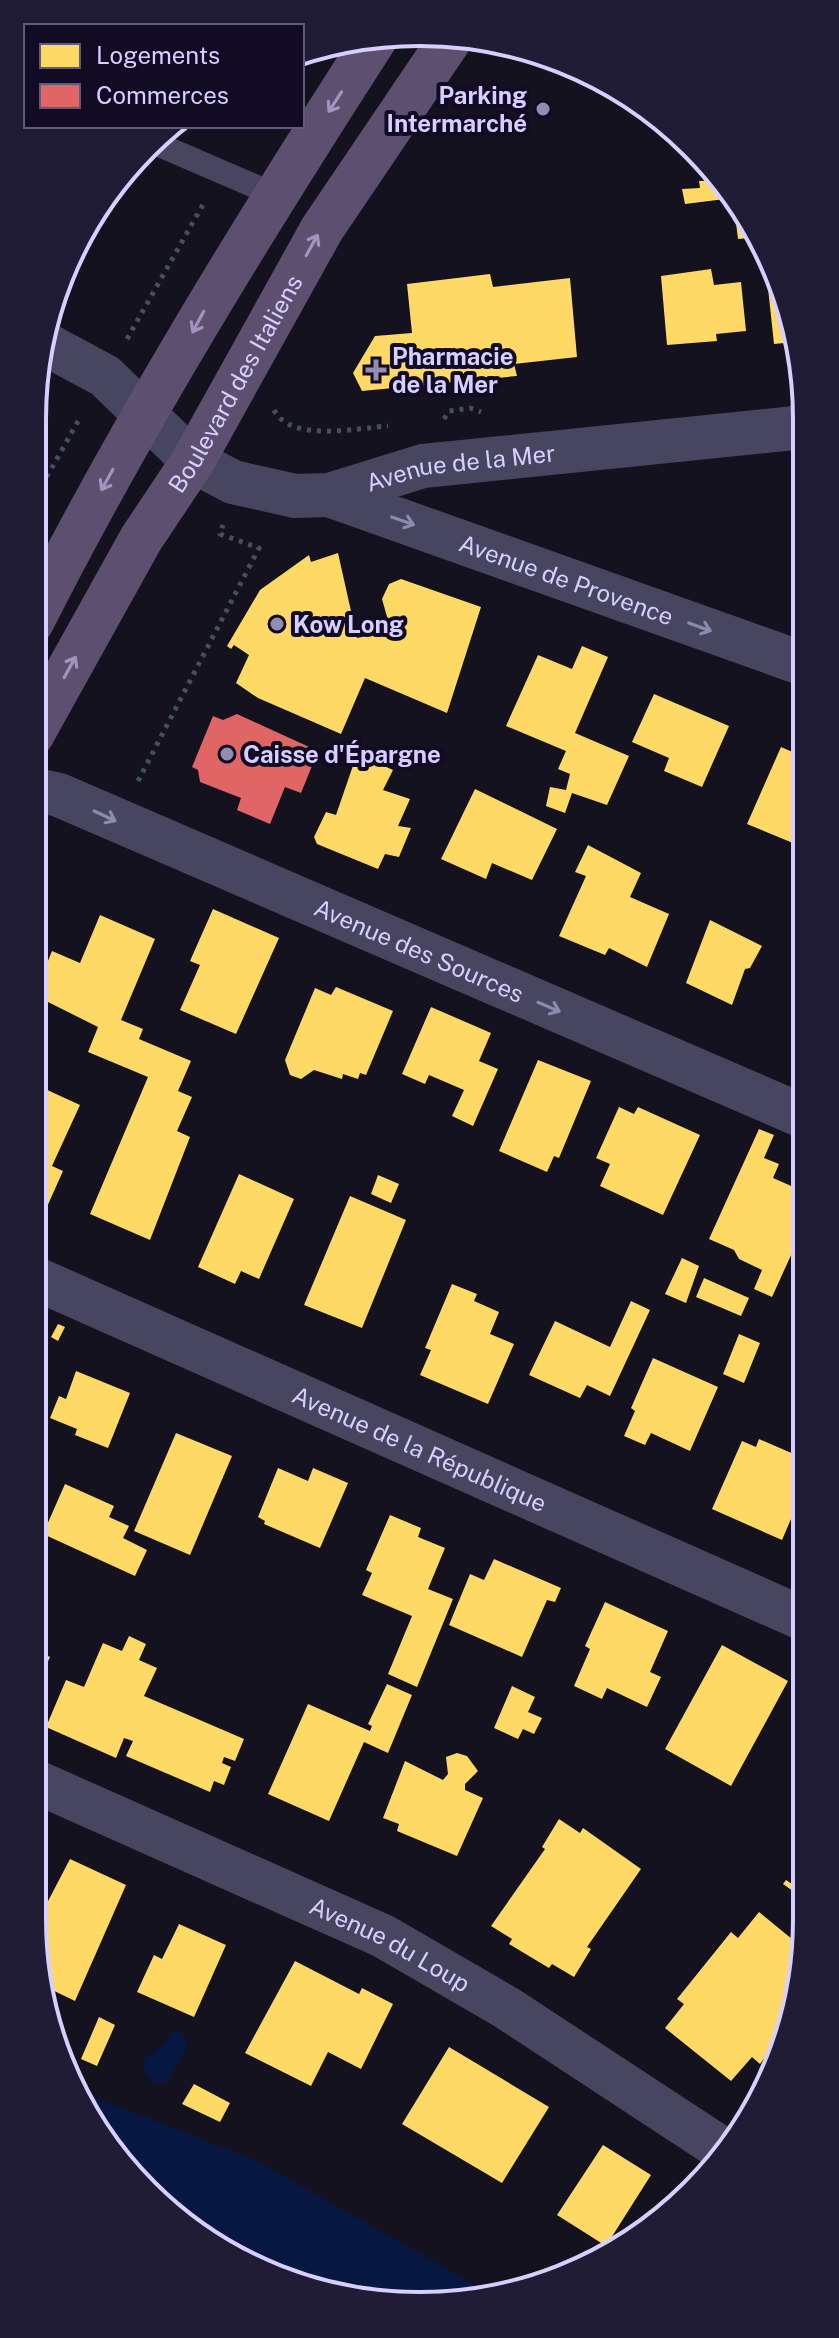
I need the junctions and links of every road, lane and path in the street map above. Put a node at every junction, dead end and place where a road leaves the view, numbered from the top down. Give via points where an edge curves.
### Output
1 (445, 47) edge
2 (368, 49) edge
3 (164, 147) edge
4 (219, 172) junction
5 (275, 195) junction
6 (123, 345) dead end
7 (53, 348) edge
8 (86, 408) dead end
9 (145, 412) junction
10 (275, 413) dead end
11 (268, 425) dead end
12 (793, 428) edge
13 (193, 461) junction
14 (46, 478) edge
15 (233, 482) junction
16 (329, 495) junction
17 (46, 596) edge
18 (793, 660) edge
19 (46, 710) edge
20 (126, 776) dead end
21 (46, 792) edge
22 (793, 1112) edge
23 (46, 1283) edge
24 (793, 1614) edge
25 (46, 1786) edge
26 (716, 2145) edge

13 -> 1 main road, Boulevard des Italiens via 322,229
2 -> 5 main road
3 - 4 lane
4 - 5 lane
4 - 6 path via 187,239
5 -> 9 main road
7 - 9 street, Avenue de la Mer via 105,376
8 - 14 path
9 - 13 street, Avenue de la Mer
9 -> 17 main road
10 - 11 path
12 - 16 street, Avenue de la Mer via 423,466
13 - 15 street, Avenue de la Mer
19 -> 13 main road, Boulevard des Italiens via 141,539
15 - 16 street, Avenue de la Mer via 295,496
15 - 20 path via 220,534 259,548 138,781
16 -> 18 street, Avenue de Provence
21 -> 22 street, Avenue des Sources
23 - 24 street, Avenue de la République
25 - 26 street, Avenue du Loup via 383,1936 507,2008

